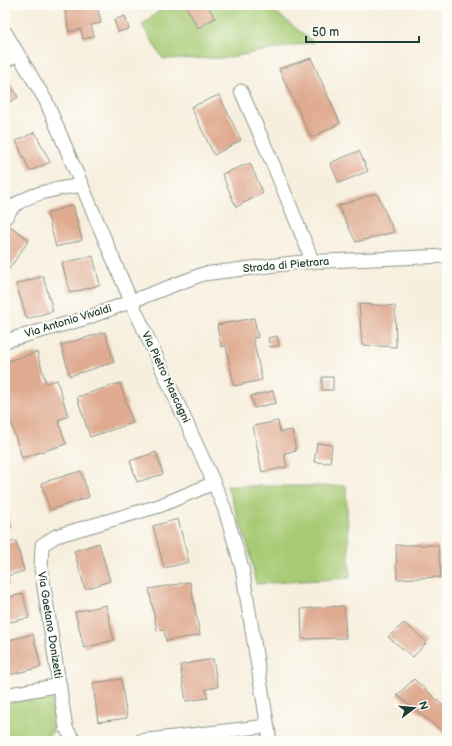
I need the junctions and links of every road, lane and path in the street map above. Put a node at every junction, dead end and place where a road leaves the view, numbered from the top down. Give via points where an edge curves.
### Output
1 (5, 32) edge
2 (18, 54) junction
3 (5, 61) edge
4 (241, 91) dead end
5 (82, 185) junction
6 (5, 218) edge
7 (447, 256) edge
8 (313, 262) junction
9 (131, 300) junction
10 (5, 341) edge
11 (214, 483) junction
12 (60, 685) junction
13 (5, 695) edge
14 (267, 726) junction
15 (72, 741) edge
16 (143, 741) edge
17 (270, 741) edge

1 - 2 street, Via Pietro Mascagni
2 - 3 street
2 - 5 street, Via Pietro Mascagni via 46,101
4 - 8 street
5 - 6 street via 30,197 13,206
5 - 9 street, Via Pietro Mascagni
7 - 8 street, Strada di Pietrara
8 - 9 street, Strada di Pietrara via 203,274
9 - 10 street, Via Antonio Vivaldi via 87,318
9 - 11 street, Via Pietro Mascagni
11 - 12 street, Via Gaetano Donizetti via 159,506 56,536 42,545 41,568
11 - 14 street, Via Pietro Mascagni via 225,510 242,568
12 - 13 street
12 - 15 street, Via Gaetano Donizetti via 66,728
14 - 16 street
14 - 17 street, Via Pietro Mascagni

